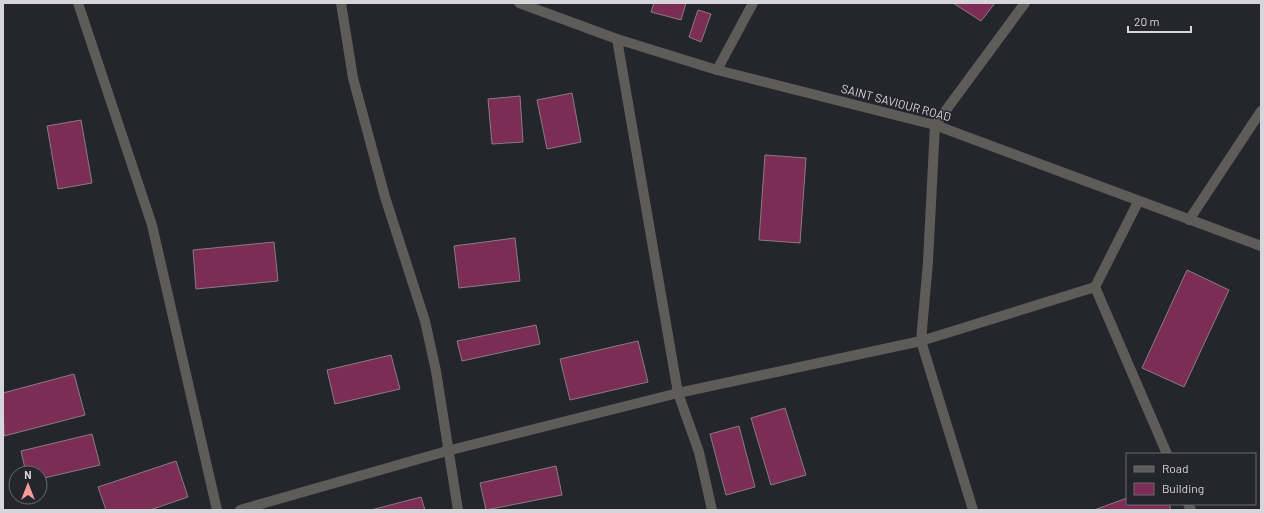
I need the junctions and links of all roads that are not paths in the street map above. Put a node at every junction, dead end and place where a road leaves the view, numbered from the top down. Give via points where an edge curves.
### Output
1 (78, 3) edge
2 (341, 3) edge
3 (519, 3) edge
4 (753, 3) edge
5 (1025, 3) edge
6 (617, 40) junction
7 (717, 70) junction
8 (1261, 112) edge
9 (935, 126) junction
10 (1138, 202) junction
11 (1189, 220) junction
12 (1261, 246) edge
13 (1095, 287) junction
14 (921, 341) junction
15 (678, 393) junction
16 (447, 451) junction
17 (1167, 453) edge
18 (217, 510) edge
19 (240, 510) edge
20 (458, 510) edge
21 (712, 510) edge
22 (973, 510) edge

1 - 18 street via 152,225
2 - 16 street via 353,78 385,196 425,321 436,371
3 - 6 street, SAINT SAVIOUR ROAD
4 - 7 street
5 - 9 street
6 - 7 street, SAINT SAVIOUR ROAD
6 - 15 street
7 - 9 street, SAINT SAVIOUR ROAD
8 - 11 street
9 - 10 street, SAINT SAVIOUR ROAD
9 - 14 street
10 - 11 street, SAINT SAVIOUR ROAD
10 - 13 street
11 - 12 street, SAINT SAVIOUR ROAD
13 - 14 street
13 - 17 street
14 - 15 street
14 - 22 street
15 - 16 street
15 - 21 street via 700,452
16 - 19 street
16 - 20 street

